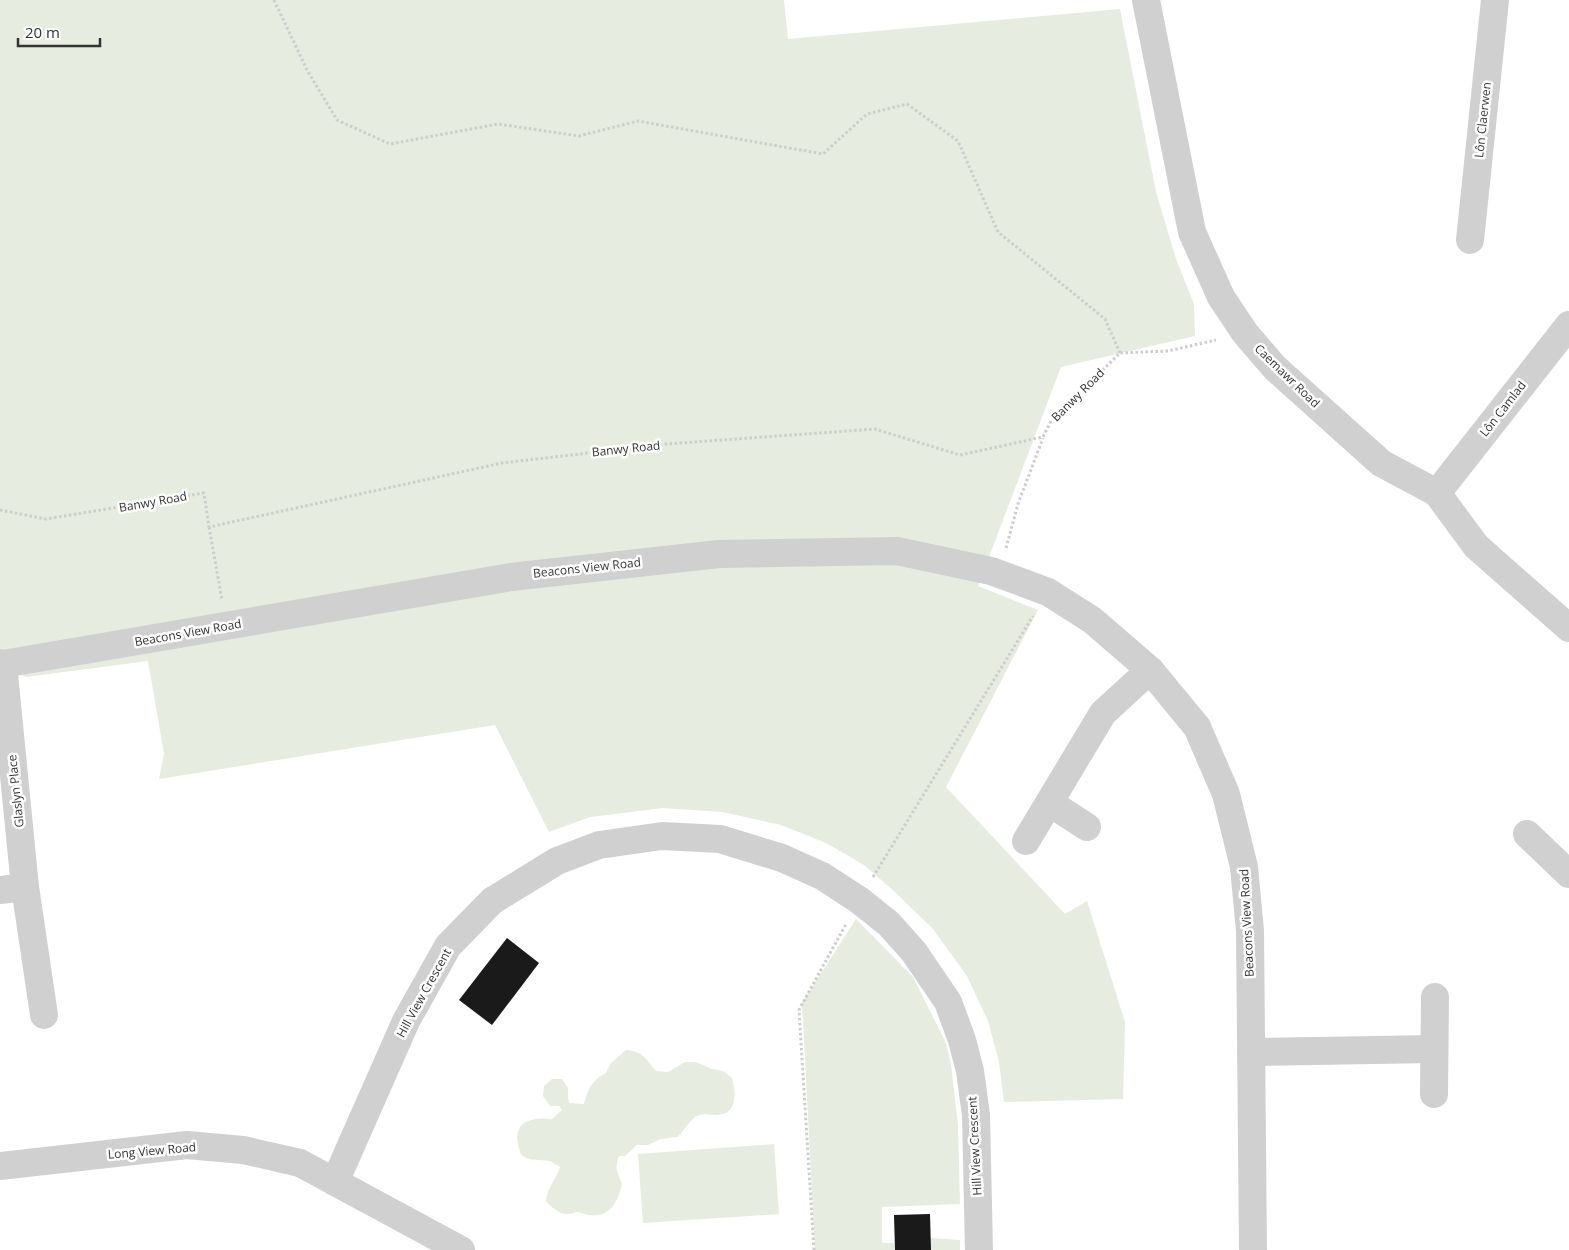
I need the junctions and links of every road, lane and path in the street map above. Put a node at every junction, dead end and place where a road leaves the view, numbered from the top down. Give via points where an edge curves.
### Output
1 (274, 0) edge
2 (1146, 0) edge
3 (1496, 0) edge
4 (1470, 240) dead end
5 (1569, 325) edge
6 (1245, 333) junction
7 (1120, 353) junction
8 (1043, 437) junction
9 (1436, 493) junction
10 (0, 510) edge
11 (209, 527) junction
12 (998, 574) junction
13 (223, 608) dead end
14 (1569, 628) edge
15 (2, 664) edge
16 (1150, 670) junction
17 (1050, 803) junction
18 (1087, 827) dead end
19 (1527, 834) dead end
20 (1026, 841) dead end
21 (1569, 874) edge
22 (13, 889) edge
23 (1435, 997) dead end
24 (44, 1014) dead end
25 (1434, 1049) junction
26 (1251, 1052) junction
27 (1434, 1094) dead end
28 (0, 1166) edge
29 (335, 1182) junction
30 (461, 1250) edge
31 (979, 1250) edge
32 (1253, 1250) edge

1 - 7 path via 307,70 337,120 390,144 498,124 579,136 638,121 823,154 867,114 907,104 958,141 998,232 1105,320
2 - 6 street, Caemawr Road via 1192,232 1221,297
3 - 4 street, Lôn Claerwen
5 - 9 street, Lôn Camlad
6 - 7 path via 1168,351
6 - 9 street, Caemawr Road via 1276,368 1381,463
7 - 8 path, Banwy Road via 1051,421
8 - 11 path, Banwy Road via 960,455 875,429 656,445 502,463
8 - 12 path via 1018,504
9 - 14 street, Caemawr Road via 1476,546
10 - 11 path, Banwy Road via 46,519 204,493
11 - 13 path
12 - 15 street, Beacons View Road via 897,551 719,554 511,577
12 - 16 street, Beacons View Road via 1048,592 1092,620
15 - 22 street, Glaslyn Place
16 - 17 street via 1103,713
16 - 26 street, Beacons View Road via 1197,727 1226,794 1244,868 1250,931
17 - 18 street
17 - 20 street
19 - 21 street
22 - 24 street, Glaslyn Place
23 - 25 street
25 - 26 street
25 - 27 street
26 - 32 street, Beacons View Road
28 - 29 street, Long View Road via 187,1145 243,1150 300,1163
29 - 30 street, Long View Road
29 - 31 street, Hill View Crescent via 411,1013 448,946 492,901 556,861 599,845 662,836 720,839 782,858 822,876 859,900 890,924 914,952 948,1002 970,1071 976,1115

